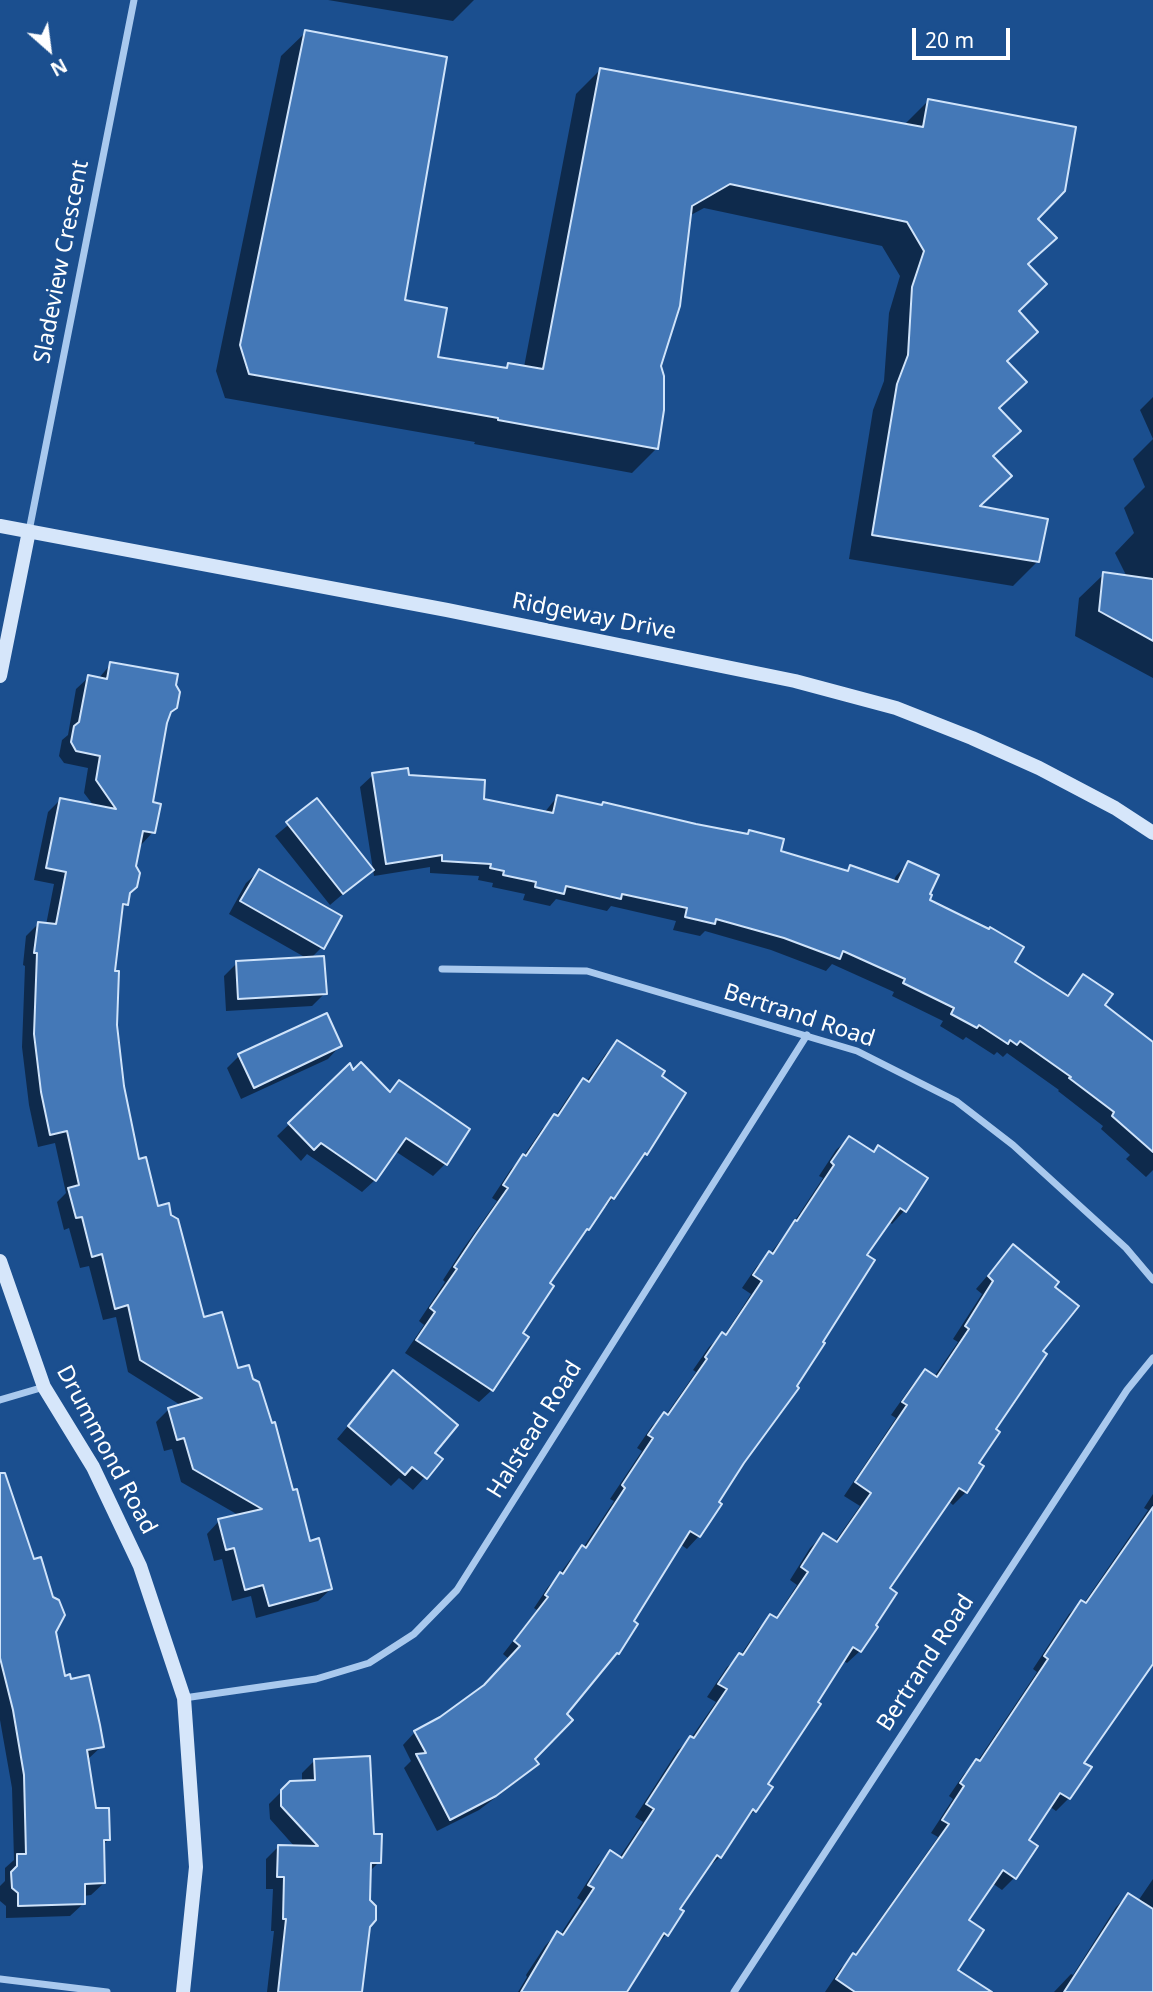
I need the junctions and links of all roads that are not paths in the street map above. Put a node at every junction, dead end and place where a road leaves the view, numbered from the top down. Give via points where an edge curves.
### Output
1 (134, 0) edge
2 (0, 526) edge
3 (29, 531) junction
4 (0, 676) edge
5 (1153, 833) edge
6 (442, 969) dead end
7 (807, 1035) junction
8 (0, 1261) edge
9 (1153, 1280) edge
10 (1153, 1358) edge
11 (44, 1387) junction
12 (0, 1400) edge
13 (184, 1698) junction
14 (0, 1979) edge
15 (107, 1992) edge
16 (183, 1992) edge
17 (734, 1992) edge

1 - 3 street, Sladeview Crescent
2 - 3 street, Ridgeway Drive
3 - 4 street
3 - 5 street, Ridgeway Drive via 447,610 821,688 896,708 1039,768
6 - 7 street, Bertrand Road via 587,971
7 - 9 street, Bertrand Road via 857,1051 956,1101 1013,1145 1126,1248
7 - 13 street, Halstead Road via 457,1590 414,1634 369,1662 316,1679
8 - 11 street, Drummond Road
10 - 17 street, Bertrand Road via 1127,1390
11 - 12 street
11 - 13 street, Drummond Road via 93,1467 140,1566
13 - 16 street, Drummond Road via 196,1867
14 - 15 street

